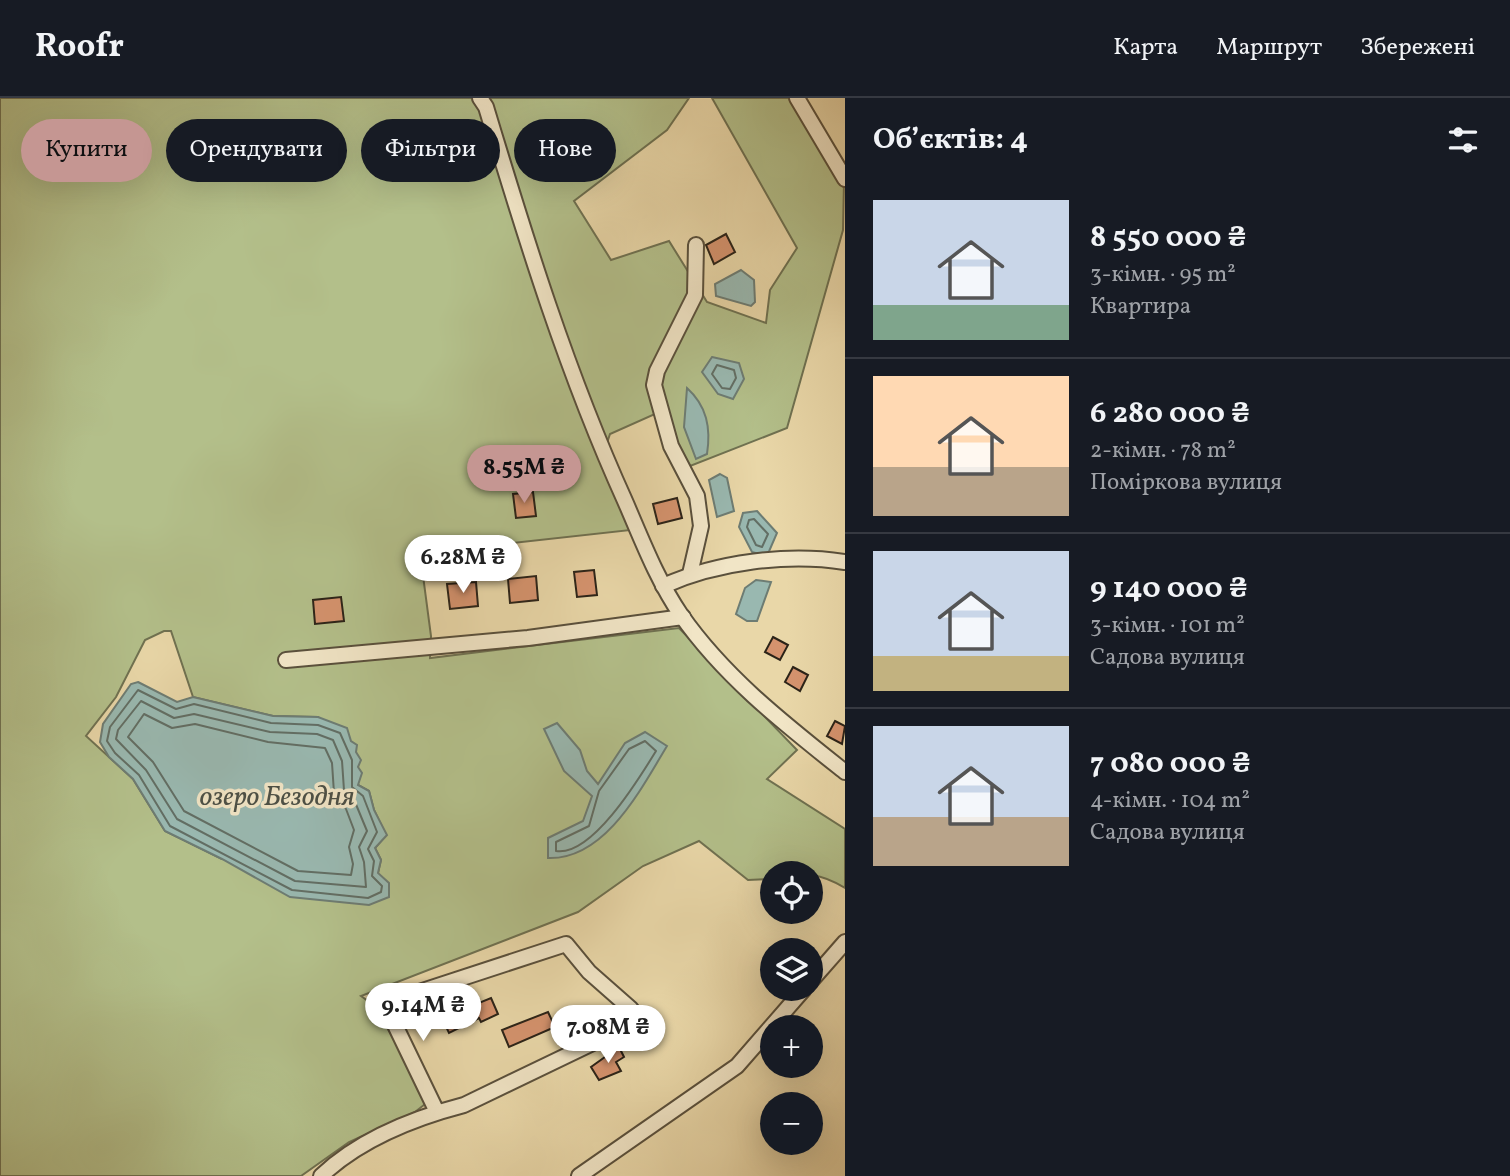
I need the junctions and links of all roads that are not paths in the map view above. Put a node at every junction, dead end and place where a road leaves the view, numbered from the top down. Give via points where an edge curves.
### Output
1 (480, 98) edge
2 (797, 98) edge
3 (845, 179) edge
4 (696, 245) dead end
5 (845, 562) edge
6 (690, 574) junction
7 (663, 586) junction
8 (683, 617) junction
9 (286, 660) dead end
10 (845, 772) edge
11 (845, 943) edge
12 (823, 968) edge
13 (794, 1001) edge
14 (438, 1112) junction
15 (321, 1176) edge
16 (579, 1176) edge

1 - 7 street via 544,298 610,468
2 - 3 street
4 - 6 street via 695,295 654,385 671,446 697,496 701,526
5 - 6 street via 779,559
6 - 7 street
7 - 8 street
8 - 9 street via 528,638
8 - 10 street via 759,704
11 - 12 street
13 - 16 street via 737,1066
14 - 14 street via 395,1025 404,997 566,944 589,972 631,1009 626,1027 464,1105
14 - 15 street via 353,1150

